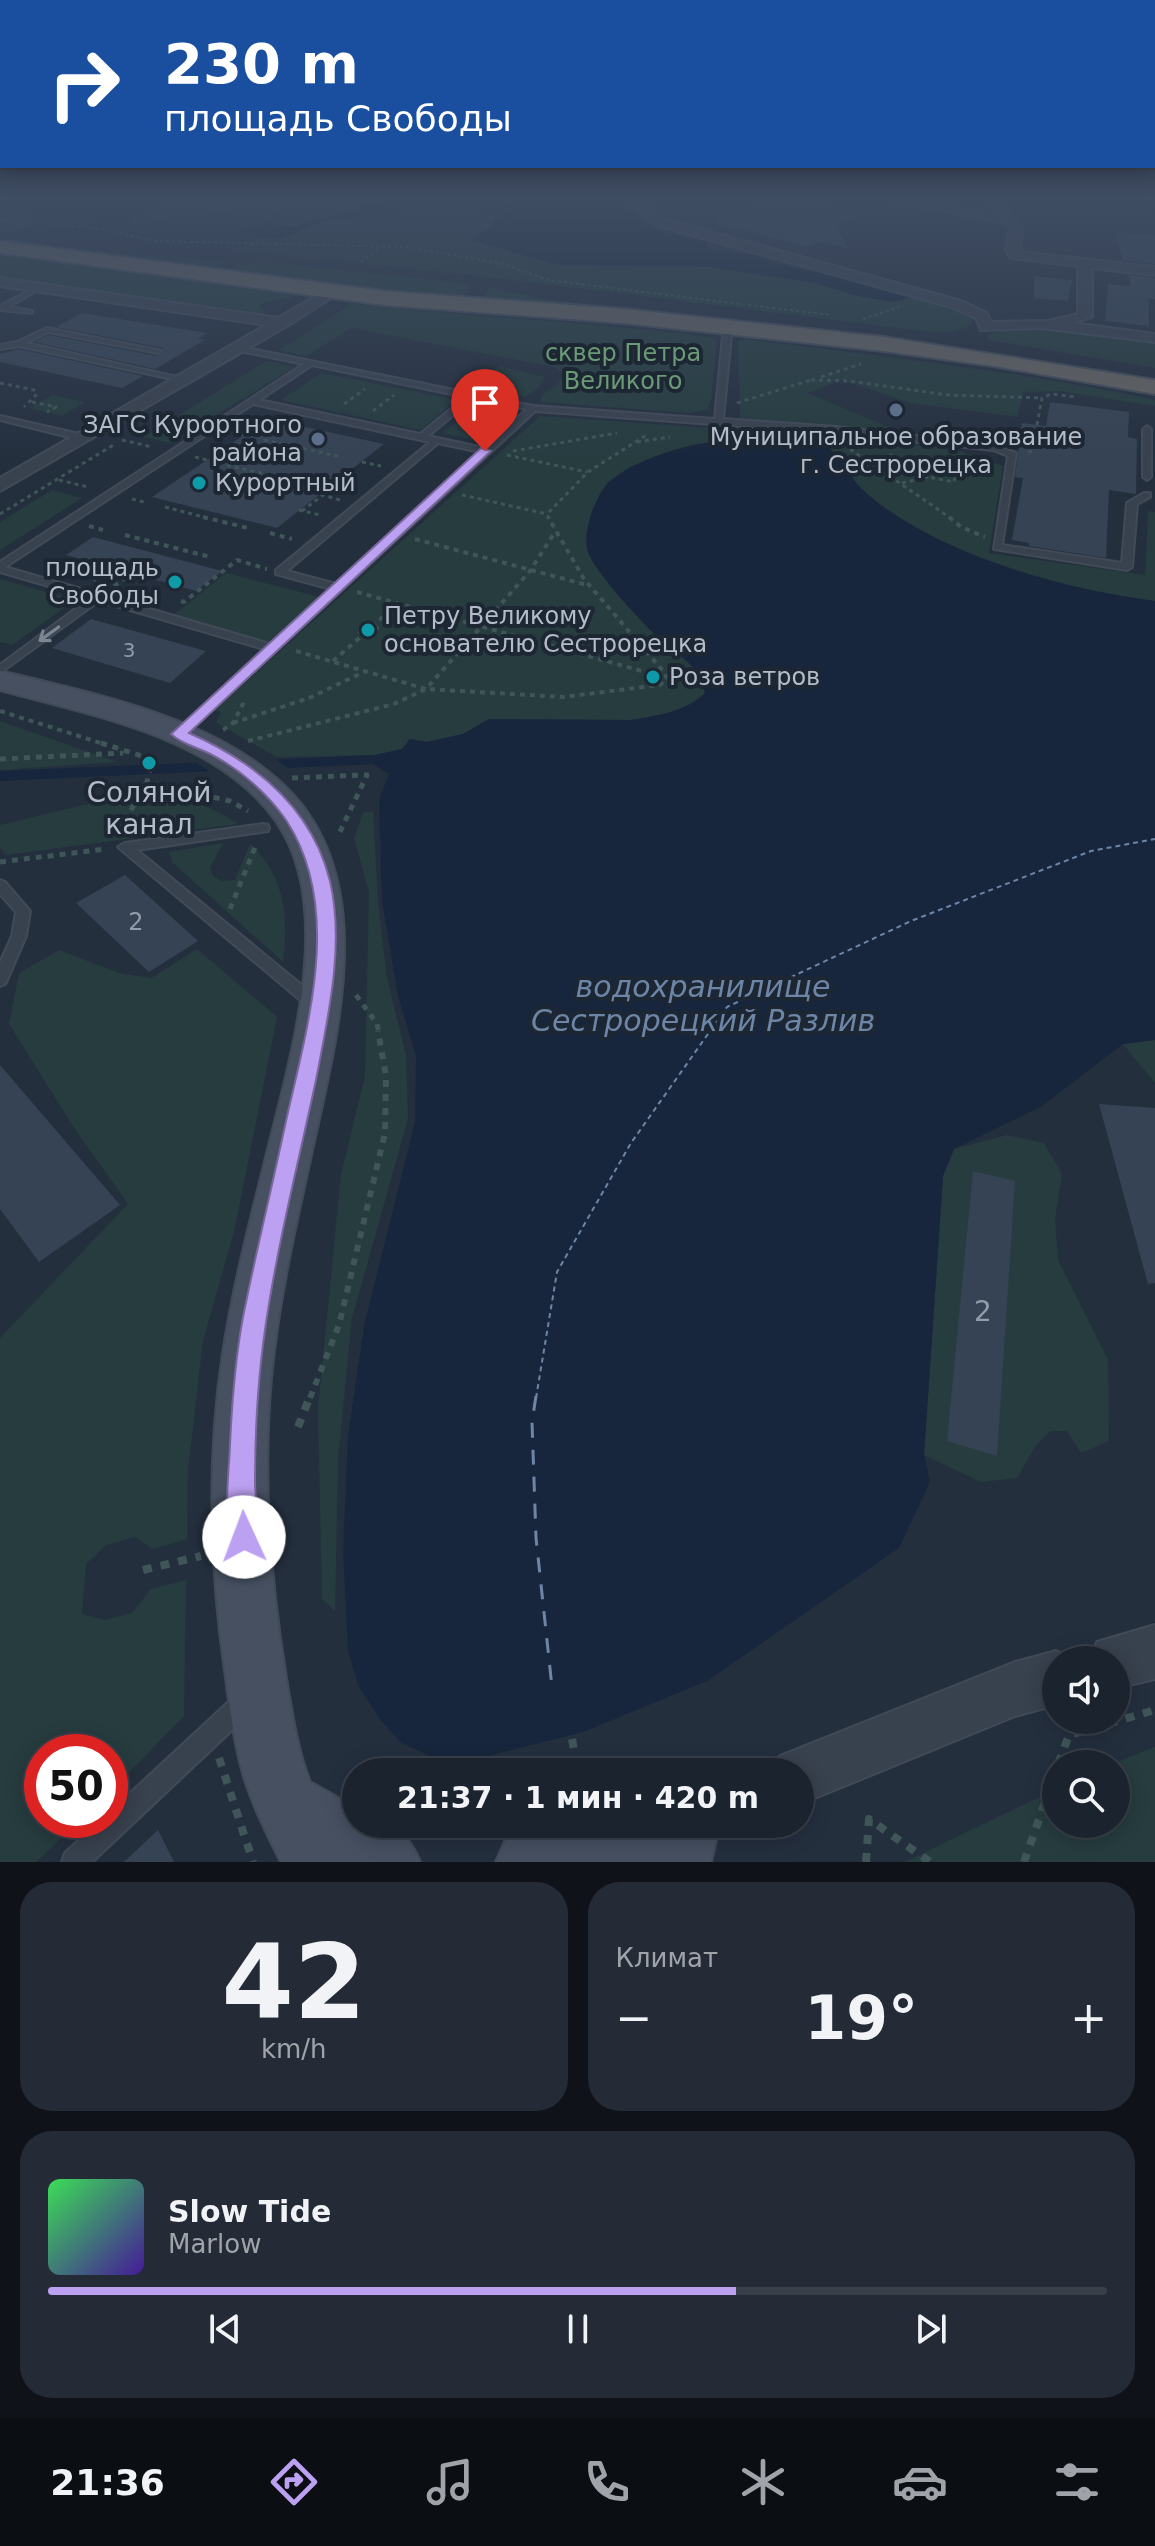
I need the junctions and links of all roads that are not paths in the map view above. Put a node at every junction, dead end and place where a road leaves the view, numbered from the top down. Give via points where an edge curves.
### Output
1 (25, 286) edge
2 (286, 286) edge
3 (476, 286) edge
4 (506, 286) edge
5 (891, 286) edge
6 (1085, 286) edge
7 (38, 288) junction
8 (333, 292) junction
9 (447, 303) junction
10 (0, 308) edge
11 (30, 312) dead end
12 (282, 323) junction
13 (1041, 324) junction
14 (732, 327) junction
15 (986, 327) junction
16 (1155, 338) edge
17 (965, 343) junction
18 (19, 344) junction
19 (0, 347) edge
20 (239, 348) junction
21 (148, 356) dead end
22 (138, 362) dead end
23 (310, 363) junction
24 (129, 367) junction
25 (1155, 376) edge
26 (186, 380) junction
27 (1155, 387) edge
28 (473, 395) junction
29 (252, 401) junction
30 (533, 408) junction
31 (1, 418) edge
32 (719, 421) junction
33 (1147, 429) dead end
34 (422, 437) junction
35 (85, 438) junction
36 (437, 440) junction
37 (485, 451) junction
38 (1147, 477) dead end
39 (0, 486) edge
40 (1147, 495) dead end
41 (1132, 503) junction
42 (1155, 506) edge
43 (0, 568) edge
44 (337, 587) junction
45 (97, 598) junction
46 (271, 648) junction
47 (0, 670) edge
48 (0, 680) edge
49 (231, 754) junction
50 (263, 828) road end
51 (0, 885) edge
52 (0, 980) edge
53 (337, 1000) junction
54 (1155, 1652) edge
55 (1130, 1658) edge
56 (1042, 1682) edge
57 (258, 1690) junction
58 (814, 1770) edge
59 (289, 1806) junction
60 (678, 1845) edge
61 (74, 1862) edge
62 (317, 1862) edge
63 (387, 1862) edge
64 (529, 1862) edge

1 - 7 street
2 - 8 highway
3 - 9 highway via 477,293
4 - 17 highway
5 - 15 street via 956,304 982,316
6 - 13 street via 1085,317
7 - 10 lane
7 - 12 street
8 - 9 highway
8 - 12 street
9 - 14 highway
10 - 11 lane
12 - 20 street
13 - 15 street
13 - 16 street
14 - 27 highway via 994,359
14 - 32 lane
15 - 17 street
17 - 25 highway
18 - 19 lane
18 - 21 lane via 47,330 158,351
18 - 24 lane
20 - 23 lane
20 - 26 street
22 - 24 lane
23 - 28 lane
23 - 29 lane
24 - 26 lane
26 - 35 street
28 - 30 lane
28 - 34 lane
29 - 34 lane
29 - 43 lane
30 - 32 lane
30 - 37 lane
31 - 35 lane
32 - 41 lane via 994,448 1013,455 997,547 1127,567
33 - 38 lane
34 - 36 lane
35 - 39 street
36 - 37 lane
36 - 44 lane via 280,572
37 - 44 lane
40 - 41 lane
41 - 42 lane
43 - 45 lane
44 - 46 lane
45 - 46 lane
45 -> 47 lane
46 - 49 lane
48 - 49 main road
49 - 53 main road via 292,816 307,843 321,882
50 - 53 lane via 125,847 222,928
51 - 52 lane via 23,911 19,936
53 - 57 main road via 255,1319 245,1383 247,1618
54 - 55 street
56 - 58 street
57 - 59 main road via 279,1786
57 - 61 lane
59 - 62 main road
59 - 63 main road
60 - 64 main road

